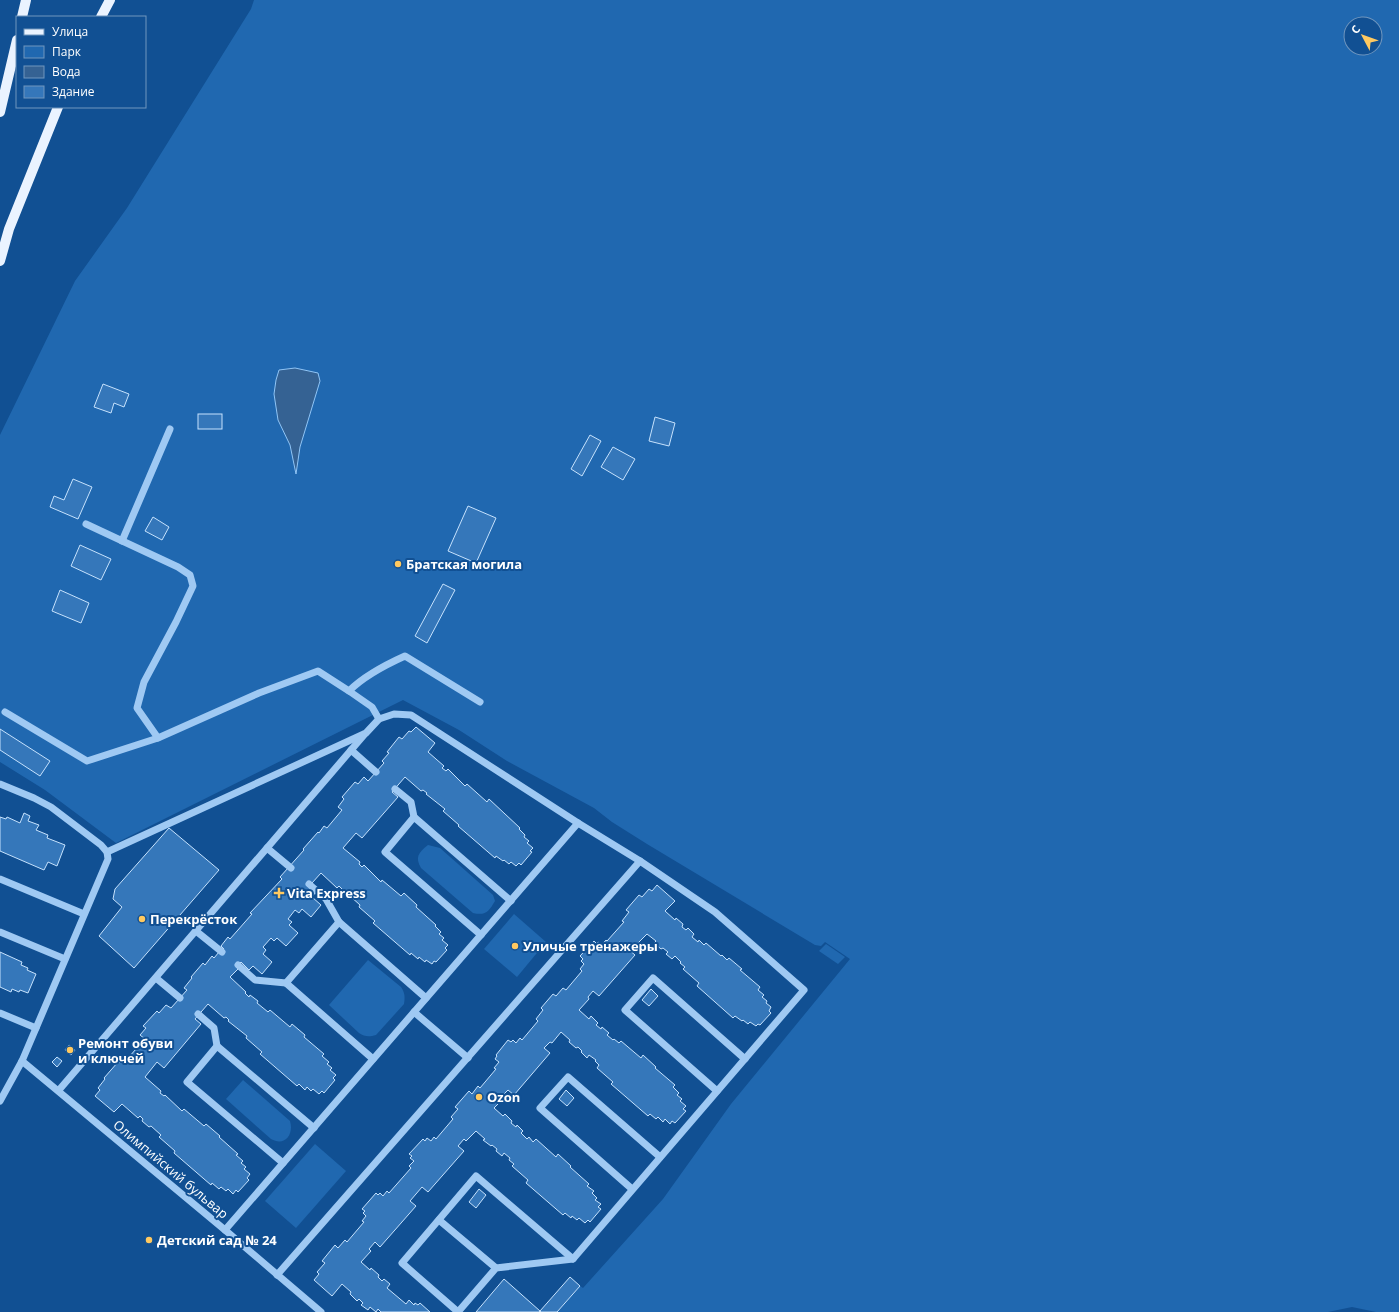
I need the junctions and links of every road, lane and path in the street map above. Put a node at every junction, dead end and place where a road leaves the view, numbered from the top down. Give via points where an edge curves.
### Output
1 (26, 0) edge
2 (110, 0) edge
3 (22, 16) edge
4 (102, 16) edge
5 (16, 44) edge
6 (58, 108) edge
7 (0, 112) edge
8 (0, 260) edge
9 (170, 429) dead end
10 (86, 524) dead end
11 (122, 542) junction
12 (349, 691) junction
13 (480, 702) dead end
14 (5, 712) dead end
15 (379, 719) junction
16 (366, 733) junction
17 (158, 738) junction
18 (351, 750) junction
19 (376, 772) dead end
20 (0, 784) edge
21 (395, 789) dead end
22 (414, 817) junction
23 (578, 823) junction
24 (267, 848) junction
25 (107, 852) junction
26 (640, 861) junction
27 (291, 868) dead end
28 (0, 879) edge
29 (309, 884) dead end
30 (511, 901) junction
31 (84, 914) junction
32 (339, 922) junction
33 (196, 931) junction
34 (0, 932) edge
35 (481, 935) junction
36 (222, 952) dead end
37 (65, 959) junction
38 (238, 965) dead end
39 (156, 978) junction
40 (286, 983) junction
41 (180, 998) dead end
42 (426, 998) junction
43 (0, 1012) edge
44 (414, 1012) junction
45 (198, 1014) dead end
46 (36, 1028) junction
47 (217, 1046) junction
48 (468, 1058) junction
49 (373, 1059) junction
50 (745, 1059) junction
51 (22, 1061) junction
52 (59, 1090) junction
53 (717, 1091) junction
54 (0, 1101) edge
55 (314, 1128) junction
56 (660, 1157) junction
57 (283, 1163) junction
58 (632, 1189) junction
59 (439, 1220) junction
60 (225, 1230) junction
61 (572, 1258) junction
62 (496, 1268) junction
63 (278, 1275) junction
64 (321, 1312) edge
65 (458, 1312) edge

1 - 3 main road
2 - 4 main road
5 - 7 main road
6 - 8 main road via 9,230
9 - 11 street
10 - 11 street
11 - 17 street via 178,567 190,575 193,586 144,682 137,708
12 - 13 street via 389,663 405,656
12 - 15 street via 372,707
12 - 17 street via 318,671 259,693
14 - 17 street via 87,761
15 - 16 street
15 - 23 street via 394,714 411,715
16 - 18 street
16 - 25 street
18 - 19 street
18 - 24 street
20 - 25 street via 51,807
21 - 22 street via 411,802
22 - 30 street
22 - 35 street via 384,852
23 - 26 street
23 - 30 street
24 - 27 street
24 - 33 street
25 - 31 street via 108,858
26 - 48 street
26 - 50 street via 715,912 804,990
28 - 31 street
29 - 32 street via 326,899
30 - 35 street
31 - 37 street
32 - 40 street
32 - 42 street
33 - 36 street
33 - 39 street
34 - 37 street
35 - 42 street
37 - 46 street
38 - 40 street via 255,980
39 - 41 street
39 - 52 street
40 - 49 street
42 - 44 street
43 - 46 street
44 - 48 street
44 - 49 street
45 - 47 street via 214,1028
46 - 51 street
47 - 55 street
47 - 57 street via 187,1082
48 - 63 street
49 - 55 street
50 - 53 street
50 - 53 street via 653,978 624,1010
51 - 52 street, Олимпийский бульвар
51 - 54 street
52 - 60 street, Олимпийский бульвар
53 - 56 street
55 - 57 street
56 - 58 street
56 - 58 street via 568,1076 540,1108
57 - 60 street
58 - 61 street
59 - 61 street via 476,1176
59 - 62 street
59 - 65 street via 402,1263
60 - 63 street, Олимпийский бульвар
61 - 62 street
62 - 65 street
63 - 64 street, Олимпийский бульвар

